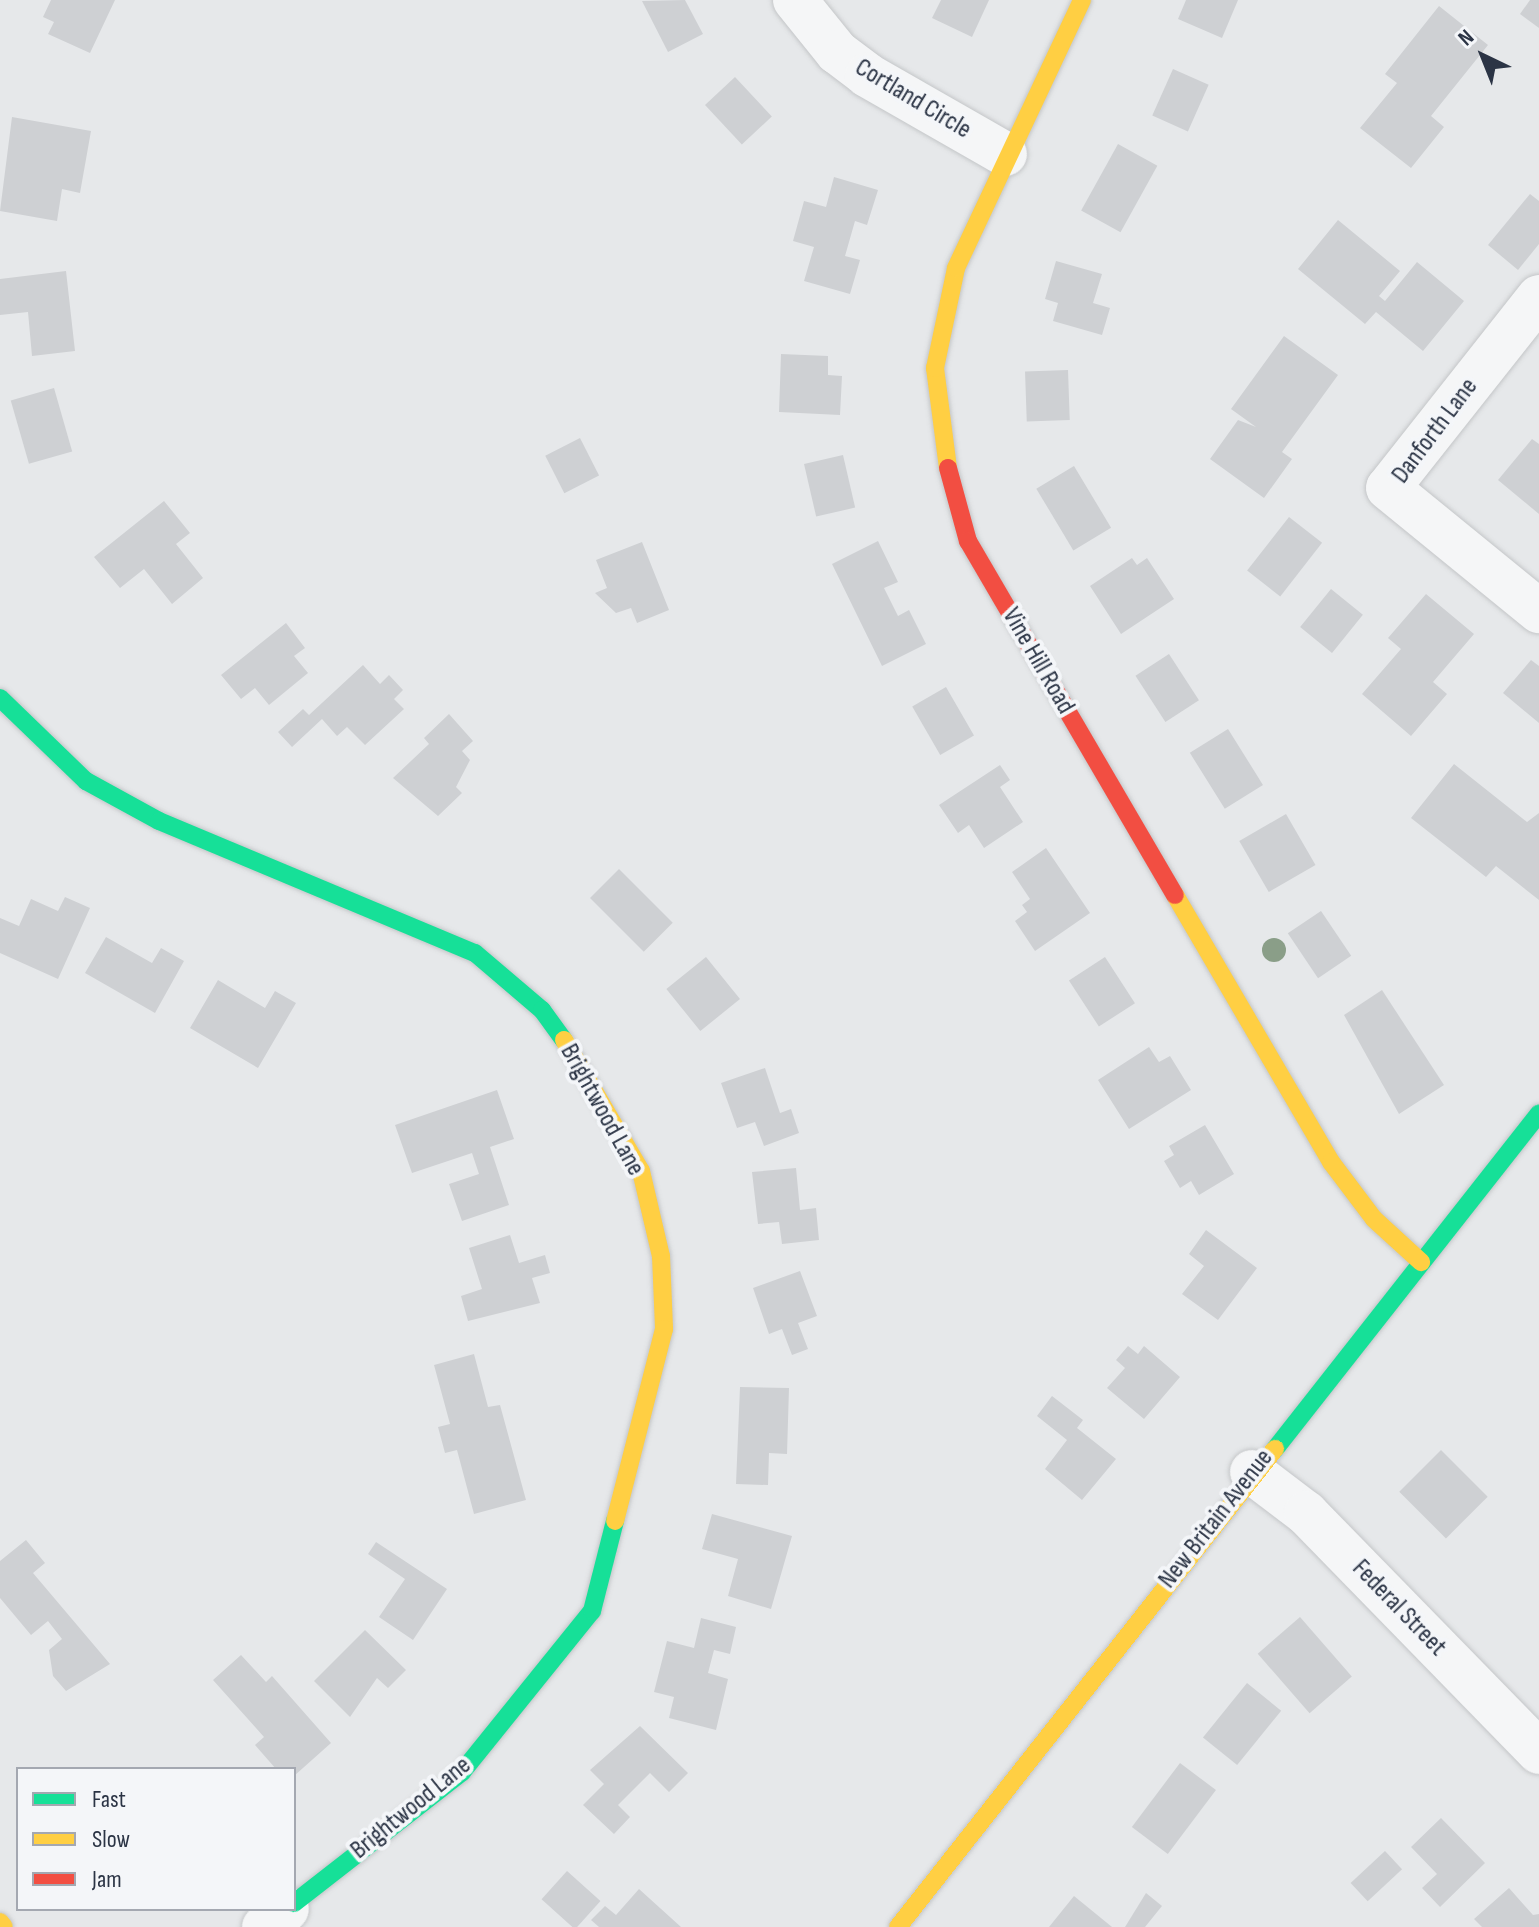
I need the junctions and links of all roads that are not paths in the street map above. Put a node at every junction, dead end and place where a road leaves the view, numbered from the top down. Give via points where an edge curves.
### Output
1 (795, 0) edge
2 (1082, 0) edge
3 (1005, 154) junction
4 (1539, 297) edge
5 (1539, 611) edge
6 (0, 698) edge
7 (1539, 1114) edge
8 (1421, 1262) junction
9 (1252, 1472) junction
10 (1539, 1752) edge
11 (296, 1901) edge
12 (284, 1911) edge
13 (0, 1922) edge
14 (4, 1927) edge
15 (264, 1927) edge
16 (898, 1927) edge

1 - 3 street, Cortland Circle via 837,52 867,75
2 - 3 street, Vine Hill Road
3 - 8 street, Vine Hill Road via 956,268 935,368 943,448 968,541 1331,1162 1374,1219
4 - 5 street, Danforth Lane via 1388,488
6 - 11 street, Brightwood Lane via 17,721 86,781 159,821 475,953 542,1010 585,1070 641,1171 661,1256 664,1329 592,1611 462,1772
7 - 8 street, New Britain Avenue
8 - 9 street, New Britain Avenue
9 - 10 street, Federal Street via 1306,1513
9 - 16 street, New Britain Avenue
12 - 15 street
13 - 14 street

